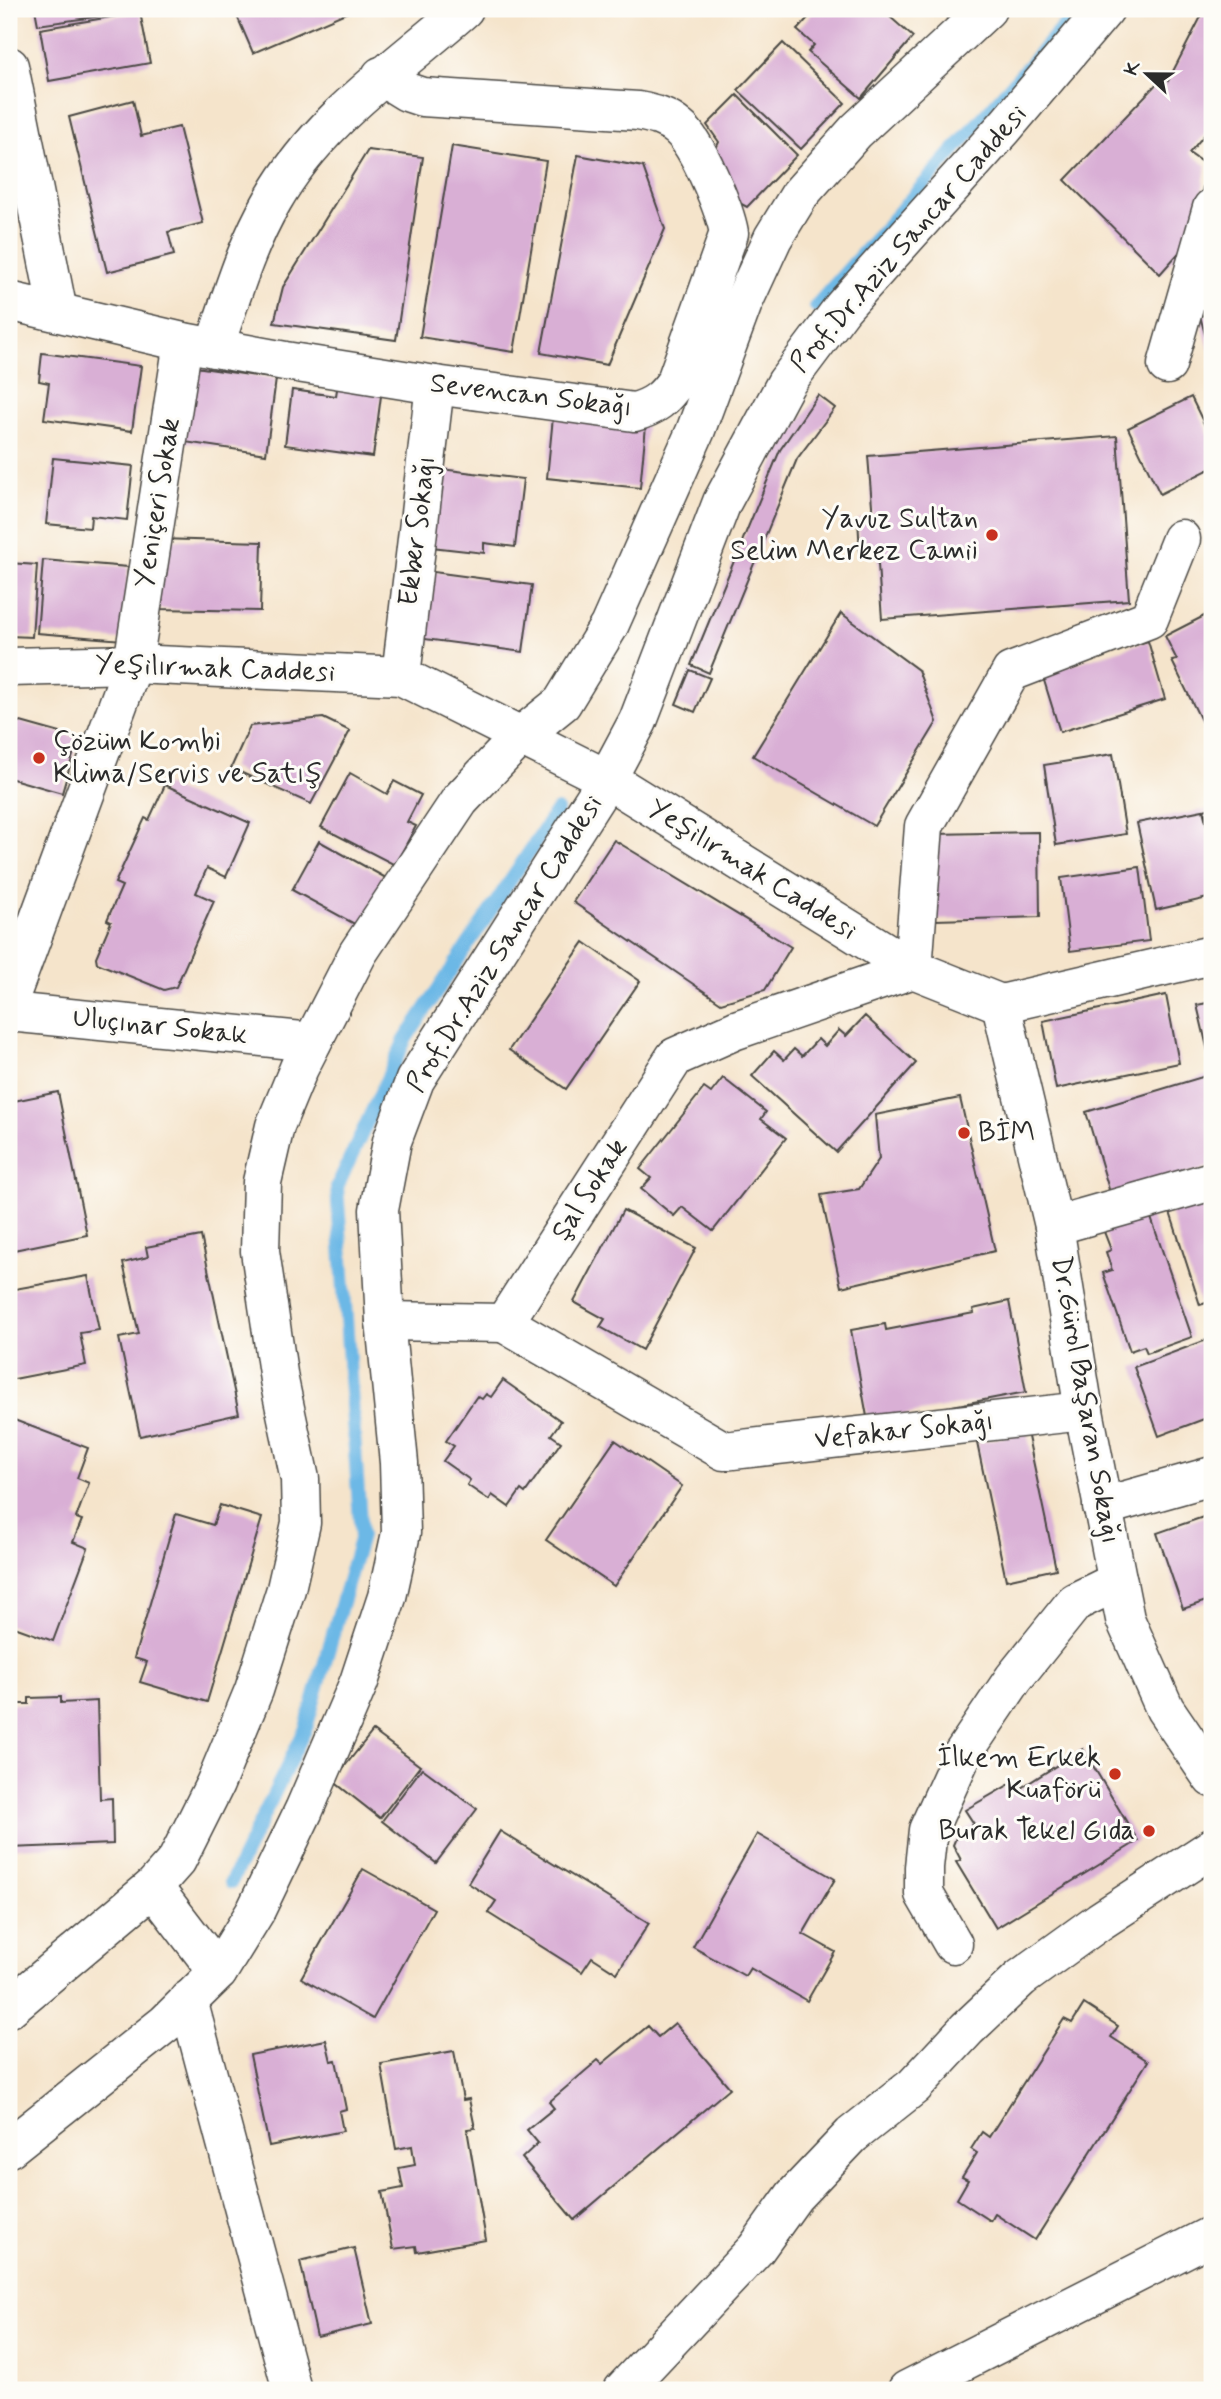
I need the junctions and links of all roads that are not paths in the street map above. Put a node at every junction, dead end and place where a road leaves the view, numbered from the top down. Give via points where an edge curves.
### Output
1 (464, 9) edge
2 (987, 9) edge
3 (1105, 9) edge
4 (9, 66) edge
5 (381, 76) junction
6 (1212, 208) edge
7 (9, 301) edge
8 (58, 312) junction
9 (198, 345) junction
10 (1167, 365) dead end
11 (435, 386) junction
12 (1181, 539) dead end
13 (133, 664) junction
14 (9, 667) edge
15 (401, 676) junction
16 (521, 736) junction
17 (607, 779) junction
18 (1212, 955) edge
19 (913, 969) junction
20 (9, 1000) edge
21 (1001, 1004) junction
22 (9, 1012) edge
23 (312, 1042) junction
24 (1212, 1181) edge
25 (1054, 1226) junction
26 (385, 1321) junction
27 (504, 1323) junction
28 (1084, 1411) junction
29 (1212, 1476) edge
30 (1102, 1507) junction
31 (1118, 1581) junction
32 (1212, 1778) edge
33 (1212, 1847) edge
34 (152, 1887) junction
35 (953, 1944) dead end
36 (218, 1972) junction
37 (188, 2000) junction
38 (9, 2008) edge
39 (10, 2145) edge
40 (1212, 2235) edge
41 (292, 2390) edge
42 (623, 2390) edge
43 (906, 2390) edge

1 - 5 street, Yeniçeri Sokak
2 - 16 street via 856,131 800,194 773,238 743,303 695,432 609,626 562,703
3 - 17 street, Prof.Dr.Aziz Sancar Caddesi via 843,307 786,383 722,502 638,721
4 - 8 street
5 - 9 street, Yeniçeri Sokak via 293,169 272,200
5 - 11 street, Sevencan Sokağı via 407,92 438,100 638,111 668,120 690,140 729,233 676,381 656,404 634,412
6 - 10 street
7 - 8 street, Sevencan Sokağı
8 - 9 street, Sevencan Sokağı
9 - 11 street, Sevencan Sokağı
9 - 13 street, Yeniçeri Sokak
11 - 15 street, Ekber Sokağı
12 - 19 street via 1149,619 1011,673 924,826
13 - 14 street, Yeşilırmak Caddesi
13 - 15 street, Yeşilırmak Caddesi
13 - 20 street, Yeniçeri Sokak
15 - 16 street, Yeşilırmak Caddesi
16 - 17 street, Yeşilırmak Caddesi
16 - 23 street via 460,800 358,953
17 - 19 street, Yeşilırmak Caddesi
17 - 26 street, Prof.Dr.Aziz Sancar Caddesi via 415,1080 392,1141 379,1210
18 - 21 street
19 - 21 street, Yeşilırmak Caddesi
19 - 27 street, Şal Sokak via 736,1030 675,1057
21 - 25 street, Dr.Gürol Başaran Sokağı
22 - 23 street, Uluçınar Sokak
23 - 34 street via 275,1126 262,1182 260,1251 279,1380 300,1479 300,1523 286,1589 254,1690 177,1860
24 - 25 street
25 - 28 street, Dr.Gürol Başaran Sokağı
26 - 27 street
26 - 36 street, Prof.Dr.Aziz Sancar Caddesi via 401,1533 387,1597 359,1682 304,1810 255,1912
27 - 28 street, Vefakar Sokağı via 724,1451
28 - 30 street, Dr.Gürol Başaran Sokağı
29 - 30 street
30 - 31 street, Dr.Gürol Başaran Sokağı
31 - 32 street, Dr.Gürol Başaran Sokağı via 1125,1619 1165,1709
31 - 35 street via 1074,1602 1014,1678 962,1755 928,1830 923,1867 924,1894
33 - 42 street via 1021,1978 914,2086 852,2135 794,2196 756,2249
34 - 36 street
34 - 38 street
36 - 37 street, Prof.Dr.Aziz Sancar Caddesi
37 - 39 street, Prof.Dr.Aziz Sancar Caddesi via 166,2023
37 - 41 street
40 - 43 street

